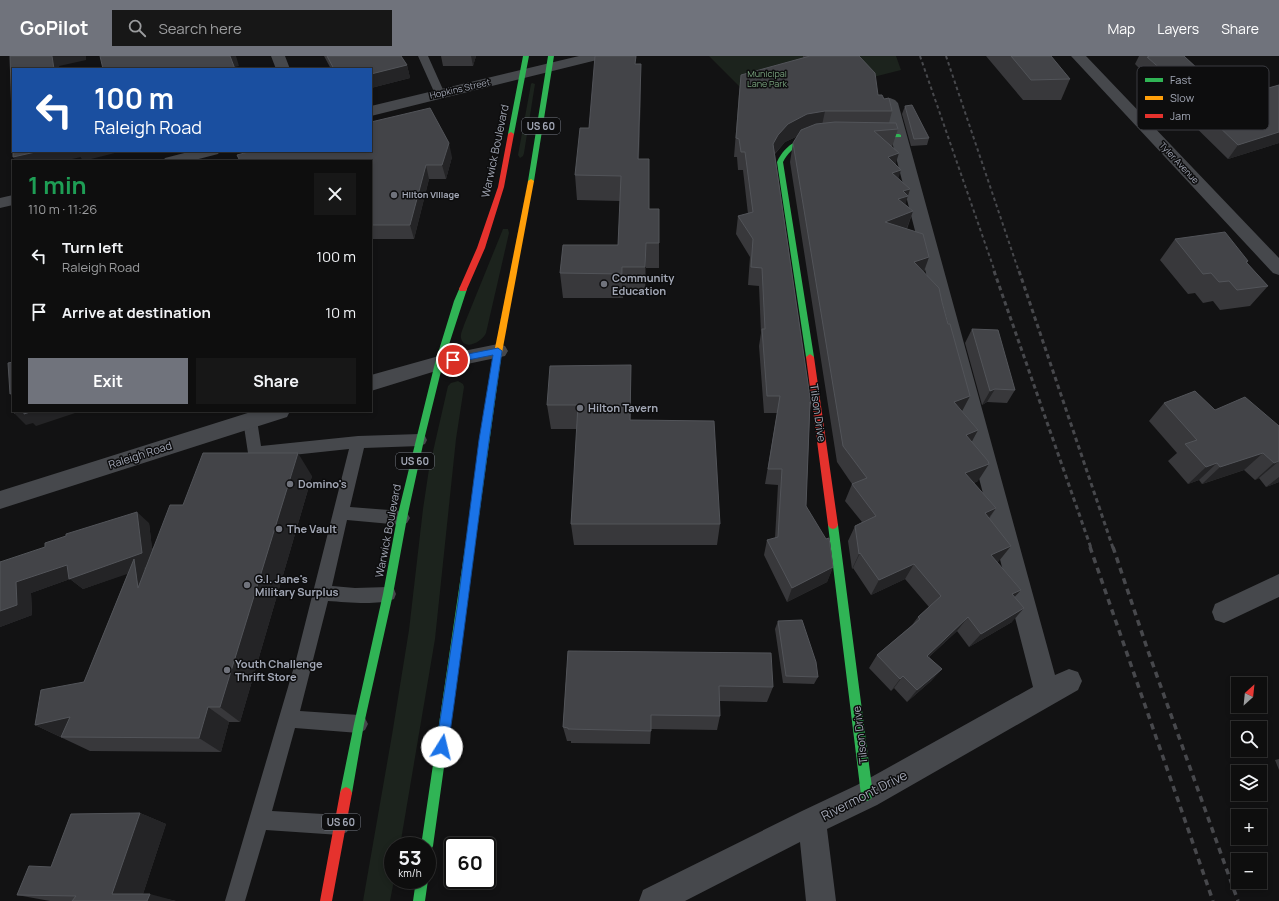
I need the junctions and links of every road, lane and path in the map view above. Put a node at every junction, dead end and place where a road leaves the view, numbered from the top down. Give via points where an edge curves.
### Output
1 (278, 56) edge
2 (423, 56) edge
3 (526, 56) edge
4 (596, 56) edge
5 (1078, 56) edge
6 (550, 62) edge
7 (283, 68) edge
8 (523, 74) junction
9 (440, 94) junction
10 (890, 102) edge
11 (372, 111) edge
12 (1137, 119) edge
13 (1148, 130) edge
14 (833, 136) edge
15 (855, 136) edge
16 (899, 136) junction
17 (208, 152) edge
18 (175, 160) edge
19 (12, 200) edge
20 (0, 203) edge
21 (1279, 269) edge
22 (498, 351) junction
23 (438, 363) junction
24 (372, 382) edge
25 (277, 412) edge
26 (250, 420) junction
27 (420, 440) junction
28 (358, 442) junction
29 (0, 500) edge
30 (342, 513) junction
31 (402, 518) junction
32 (1279, 585) edge
33 (323, 593) junction
34 (388, 594) junction
35 (1224, 612) dead end
36 (289, 719) junction
37 (359, 724) junction
38 (867, 796) junction
39 (260, 820) junction
40 (812, 821) junction
41 (340, 824) junction
42 (428, 837) edge
43 (421, 889) edge
44 (235, 901) edge
45 (326, 901) edge
46 (419, 901) edge
47 (654, 901) edge
48 (821, 901) edge

1 - 7 street
2 - 9 lane
3 - 8 main road, Warwick Boulevard / US 60
4 - 6 street, Hopkins Street
5 - 12 street, Tyler Avenue
6 - 8 street, Hopkins Street
6 - 22 main road, US 60 via 524,222
8 - 9 street, Hopkins Street
8 - 23 main road, Warwick Boulevard / US 60 via 495,209 458,301
9 - 11 street, Hopkins Street
10 - 16 street
13 - 21 street, Tyler Avenue
14 - 38 main road, Tilson Drive via 805,138 791,145 782,155 780,162 843,594
15 - 16 main road
16 - 38 street, Rivermont Drive via 1058,687
17 - 18 street
19 - 20 street
22 - 23 street
22 - 42 main road, US 60
23 - 24 street
23 - 27 main road, Warwick Boulevard / US 60
25 - 26 street, Raleigh Road
26 - 28 lane via 254,453
26 - 29 street, Raleigh Road
27 - 28 lane
27 - 31 main road, Warwick Boulevard / US 60
28 - 30 lane
30 - 31 lane
30 - 33 lane
31 - 34 main road, Warwick Boulevard / US 60
32 - 35 street
33 - 34 lane
33 - 36 lane
34 - 37 main road, Warwick Boulevard / US 60
36 - 37 lane
36 - 39 lane
37 - 41 main road, Warwick Boulevard / US 60
38 - 40 street, Rivermont Drive
39 - 41 lane
39 - 44 lane
40 - 47 street, Rivermont Drive
40 - 48 street
41 - 45 main road, Warwick Boulevard / US 60
43 - 46 main road

